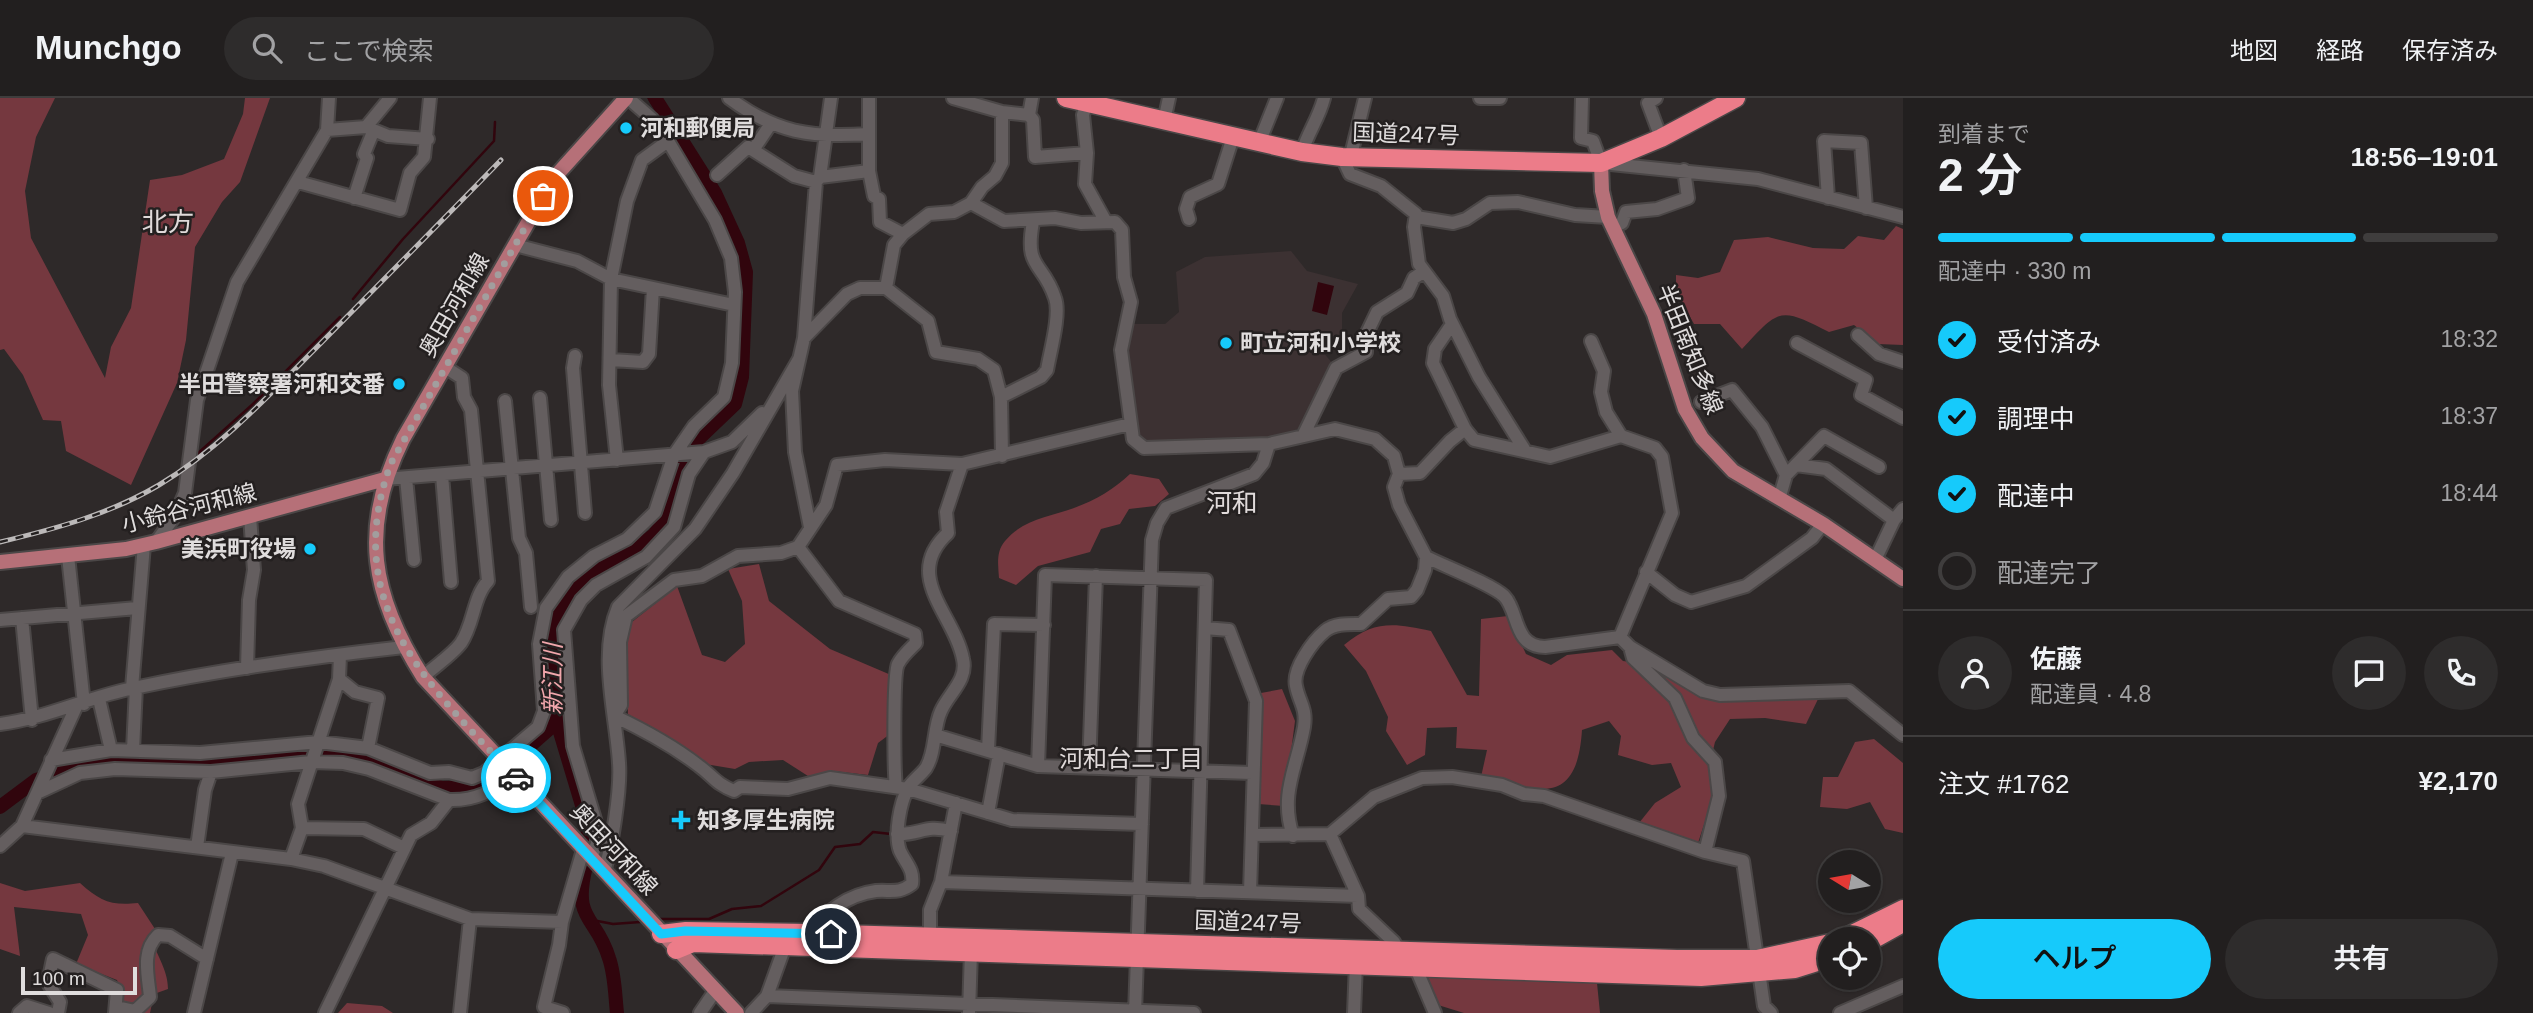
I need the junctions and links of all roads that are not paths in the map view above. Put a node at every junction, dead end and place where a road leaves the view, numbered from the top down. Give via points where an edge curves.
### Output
1 (329, 98) edge
2 (390, 98) edge
3 (430, 98) edge
4 (627, 98) edge
5 (729, 98) edge
6 (831, 98) edge
7 (869, 98) edge
8 (953, 98) edge
9 (1032, 98) edge
10 (1066, 98) edge
11 (1170, 98) edge
12 (1277, 98) edge
13 (1324, 98) edge
14 (1365, 98) edge
15 (1480, 98) edge
16 (1500, 98) edge
17 (1582, 98) edge
18 (1656, 98) edge
19 (1737, 98) edge
20 (1086, 100) edge
21 (1002, 111) junction
22 (1029, 115) junction
23 (1164, 121) junction
24 (770, 125) junction
25 (327, 130) junction
26 (369, 130) junction
27 (868, 134) junction
28 (826, 137) junction
29 (1233, 137) junction
30 (1661, 138) junction
31 (428, 139) junction
32 (668, 141) junction
33 (1259, 143) junction
34 (753, 150) junction
35 (1303, 152) junction
36 (1087, 153) junction
37 (1346, 156) junction
38 (1601, 163) junction
39 (1684, 170) junction
40 (869, 171) junction
41 (717, 175) dead end
42 (818, 179) junction
43 (298, 182) junction
44 (355, 198) junction
45 (1828, 198) junction
46 (971, 204) junction
47 (1866, 208) junction
48 (1903, 217) edge
49 (1416, 218) junction
50 (1189, 219) dead end
51 (1034, 222) junction
52 (1106, 222) junction
53 (1610, 222) junction
54 (904, 234) junction
55 (515, 245) junction
56 (1423, 272) junction
57 (611, 279) junction
58 (653, 288) junction
59 (886, 288) junction
60 (734, 305) junction
61 (1452, 324) junction
62 (1858, 335) dead end
63 (804, 338) junction
64 (1591, 341) dead end
65 (1797, 343) dead end
66 (575, 356) dead end
67 (799, 359) junction
68 (611, 360) junction
69 (1903, 362) edge
70 (445, 367) junction
71 (1001, 397) junction
72 (540, 398) dead end
73 (505, 401) dead end
74 (773, 402) junction
75 (1701, 402) dead end
76 (1903, 418) edge
77 (1130, 424) junction
78 (1465, 429) junction
79 (1303, 436) junction
80 (1621, 436) junction
81 (1269, 444) junction
82 (1524, 449) junction
83 (701, 453) junction
84 (674, 455) junction
85 (1002, 456) junction
86 (617, 460) junction
87 (581, 463) junction
88 (962, 464) junction
89 (1796, 465) junction
90 (547, 466) junction
91 (1879, 467) dead end
92 (512, 469) junction
93 (477, 472) junction
94 (1399, 474) junction
95 (442, 475) junction
96 (1786, 475) junction
97 (406, 478) junction
98 (385, 479) junction
99 (1780, 496) junction
100 (1903, 509) edge
101 (585, 513) dead end
102 (250, 517) junction
103 (551, 520) dead end
104 (1894, 520) junction
105 (1822, 524) junction
106 (810, 527) junction
107 (150, 544) junction
108 (798, 547) junction
109 (68, 556) junction
110 (1426, 557) junction
111 (415, 559) dead end
112 (1875, 560) junction
113 (0, 562) edge
114 (1646, 572) junction
115 (1097, 576) junction
116 (1151, 577) junction
117 (1903, 579) edge
118 (451, 582) dead end
119 (531, 607) dead end
120 (137, 608) junction
121 (76, 611) junction
122 (22, 618) junction
123 (0, 620) edge
124 (1044, 625) junction
125 (1205, 628) junction
126 (1620, 637) junction
127 (1630, 647) junction
128 (404, 648) junction
129 (340, 654) junction
130 (247, 668) junction
131 (423, 677) junction
132 (340, 679) junction
133 (134, 688) junction
134 (99, 699) junction
135 (80, 705) junction
136 (614, 716) junction
137 (32, 720) junction
138 (0, 724) edge
139 (936, 735) junction
140 (1903, 735) edge
141 (319, 742) junction
142 (369, 748) junction
143 (111, 750) junction
144 (133, 750) junction
145 (994, 752) junction
146 (51, 760) junction
147 (312, 760) junction
148 (499, 760) junction
149 (1038, 766) junction
150 (1089, 768) junction
151 (1144, 770) junction
152 (1201, 771) junction
153 (211, 772) junction
154 (1252, 773) junction
155 (513, 776) junction
156 (39, 788) junction
157 (902, 788) junction
158 (449, 800) junction
159 (956, 803) junction
160 (988, 813) junction
161 (1142, 824) junction
162 (22, 826) junction
163 (302, 828) junction
164 (951, 831) junction
165 (897, 834) junction
166 (1330, 834) junction
167 (1252, 835) junction
168 (1293, 836) junction
169 (0, 846) edge
170 (197, 847) junction
171 (404, 848) junction
172 (1705, 852) junction
173 (232, 853) junction
174 (291, 859) junction
175 (594, 860) junction
176 (941, 882) junction
177 (385, 887) junction
178 (1140, 887) junction
179 (1197, 891) junction
180 (1250, 892) junction
181 (1358, 896) junction
182 (1903, 909) edge
183 (470, 919) junction
184 (562, 922) junction
185 (1903, 923) edge
186 (1866, 927) edge
187 (807, 933) junction
188 (661, 934) junction
189 (930, 936) junction
190 (1881, 936) edge
191 (785, 946) junction
192 (1818, 947) edge
193 (1138, 949) junction
194 (676, 950) junction
195 (971, 951) junction
196 (1400, 953) junction
197 (207, 959) junction
198 (1818, 962) edge
199 (1356, 963) junction
200 (1415, 966) junction
201 (1758, 967) junction
202 (1903, 986) edge
203 (715, 991) junction
204 (767, 996) junction
205 (807, 998) junction
206 (860, 1007) edge
207 (913, 1008) edge
208 (969, 1009) edge
209 (116, 1010) edge
210 (1024, 1010) edge
211 (1077, 1011) edge
212 (1135, 1012) edge
213 (19, 1013) edge
214 (49, 1013) edge
215 (58, 1013) edge
216 (194, 1013) edge
217 (325, 1013) edge
218 (460, 1013) edge
219 (563, 1013) edge
220 (700, 1013) edge
221 (737, 1013) edge
222 (751, 1013) edge
223 (807, 1013) edge
224 (1193, 1013) edge
225 (1354, 1013) edge
226 (1435, 1013) edge
227 (1771, 1013) edge
228 (1840, 1013) edge

1 - 25 street
2 - 26 street
3 - 31 street
4 - 32 street via 652,119
4 - 55 main road, 奥田河和線 via 553,179
5 - 24 street
6 - 28 street
7 - 27 street
8 - 21 street
9 - 22 street
10 - 20 highway, 国道247号
11 - 23 street
12 - 33 street
13 - 35 street via 1320,118 1306,138
14 - 37 street
15 - 16 street
17 - 38 street via 1581,138 1592,141
18 - 30 street via 1648,103
19 - 30 highway, 国道247号
20 - 23 highway, 国道247号
20 - 36 street
21 - 22 street
21 - 46 street via 1002,163
22 - 36 street via 1035,157
23 - 29 highway, 国道247号
24 - 28 street
24 - 34 street
25 - 26 street
25 - 43 street
26 - 31 street
26 - 44 street
27 - 28 street
27 - 40 street
28 - 42 street
29 - 33 highway, 国道247号
29 - 50 street via 1218,184 1190,197
30 - 38 highway, 国道247号
31 - 44 street via 424,157 410,173 400,211
32 - 57 street via 642,160 627,201
32 - 60 street via 715,220 731,258
33 - 35 highway, 国道247号
34 - 41 street via 748,146
34 - 42 street via 794,176
35 - 37 highway, 国道247号
36 - 52 street via 1085,184
37 - 38 highway, 国道247号
37 - 49 street via 1350,174 1381,186
38 - 39 street
38 - 53 main road, 半田南知多線
39 - 45 street via 1758,179
39 - 53 street via 1688,198 1657,209 1626,212 1622,223
40 - 42 street
40 - 54 street via 874,196 879,199 880,222
42 - 63 street
43 - 44 street
43 - 107 street via 237,282 197,400 185,493 175,516
45 - 47 street
45 - 47 street via 1824,141 1861,143
46 - 51 street via 1004,221
46 - 54 street via 954,212 929,214
47 - 48 street
49 - 53 street via 1453,223 1490,203 1518,202
49 - 56 street
51 - 52 street via 1055,218
51 - 71 street via 1029,254 1055,297 1058,311 1047,370
52 - 77 street via 1115,222 1122,230 1124,277 1131,302 1121,350
53 - 99 main road, 半田南知多線 via 1654,314 1685,409 1702,438 1733,471
54 - 59 street via 894,245
55 - 57 street via 577,261
55 - 70 main road, 奥田河和線
56 - 61 street via 1443,296
56 - 79 street via 1414,278 1407,293 1377,312 1366,335 1366,352 1335,368
57 - 58 street
57 - 68 street
58 - 60 street
58 - 68 street via 649,354 643,362
59 - 63 street via 860,288 847,294
59 - 71 street via 928,321 936,352 978,359 994,370
60 - 84 street via 732,363 724,397 694,426
61 - 78 street via 1435,349 1433,363
61 - 82 street
62 - 69 street via 1879,354
63 - 67 street
64 - 80 street via 1604,371 1601,392 1606,412
65 - 76 street via 1866,380 1861,395
66 - 87 street
67 - 74 street
67 - 106 street via 792,391 795,452
68 - 86 street
70 - 93 street via 462,378 471,410
70 - 98 main road, 奥田河和線
71 - 85 street
72 - 90 street
73 - 92 street
74 - 83 street via 732,442
74 - 136 street via 695,529 618,607 609,646
75 - 96 street via 1732,390 1762,426
77 - 81 street via 1133,439 1144,448
77 - 85 street
78 - 82 street via 1478,442
78 - 94 street via 1420,473
79 - 81 street
79 - 94 street via 1335,429 1375,439 1394,456
80 - 82 street via 1550,457
80 - 114 street via 1655,448 1662,457 1672,502 1668,527
81 - 116 street via 1254,474 1166,508 1152,540
83 - 84 street
83 - 175 street via 689,474 674,527 646,557 596,585 581,600 564,631 573,746 597,826
84 - 86 street
84 - 148 street via 655,512 627,539 594,556 568,577 546,608 538,644 544,711 538,727
85 - 88 street
86 - 87 street
87 - 90 street
87 - 101 street
88 - 106 street via 885,460 838,465 826,505
88 - 139 street via 946,512 948,533 937,543 929,566 931,588 963,658 964,675 940,712
89 - 91 street via 1824,436
89 - 96 street
89 - 104 street via 1826,469
90 - 92 street
90 - 103 street
92 - 93 street
92 - 119 street
93 - 95 street
93 - 131 street via 488,581 481,588 460,644
94 - 110 street via 1394,487 1399,505
95 - 97 street
95 - 118 street
96 - 99 street
97 - 98 street
97 - 111 street
98 - 102 main road, 小鈴谷河和線
98 - 128 main road, 奥田河和線 via 376,535 378,570 388,615
99 - 105 main road, 半田南知多線
100 - 104 street
102 - 107 main road, 小鈴谷河和線
102 - 130 street via 254,570 248,600
104 - 112 street
105 - 112 main road, 半田南知多線
105 - 114 street via 1812,538 1746,586 1691,603
106 - 108 street
107 - 109 main road, 小鈴谷河和線
107 - 120 street
108 - 136 street via 738,556 702,576 674,580 626,616 620,642 621,705
108 - 157 street via 839,601 915,634 916,643 896,666 892,762
109 - 113 main road, 小鈴谷河和線
109 - 121 street
110 - 126 street via 1503,596 1518,630 1535,646
110 - 168 street via 1425,570 1411,597 1388,599 1361,624 1326,630 1298,666 1295,685 1303,701 1305,722 1290,773 1287,816
112 - 117 main road, 半田南知多線
114 - 126 street
115 - 116 street
115 - 124 street via 1045,575
115 - 150 street
116 - 125 street via 1206,579
116 - 151 street
120 - 121 street
120 - 133 street
121 - 122 street
121 - 135 street
122 - 123 street
122 - 137 street
124 - 145 street via 994,624
124 - 149 street
125 - 152 street
125 - 154 street via 1229,630 1256,701
126 - 127 street
127 - 140 street via 1703,691 1720,695 1849,691
127 - 172 street via 1633,658 1675,698 1693,738 1715,762 1719,796
128 - 129 street
128 - 131 main road, 奥田河和線
129 - 130 street
129 - 132 street
130 - 133 street
131 - 148 main road, 奥田河和線
132 - 141 street
132 - 142 street via 355,692 378,698
133 - 134 street
133 - 144 street
134 - 135 street
134 - 143 street
135 - 137 street
135 - 146 street
136 - 157 street via 644,730 734,791 740,787 788,789 830,778
136 - 175 street via 619,767
137 - 138 street
139 - 145 street
139 - 157 street via 927,766
141 - 142 street
141 - 144 street via 200,753
141 - 147 street
142 - 148 street via 430,773 472,778
143 - 144 street
143 - 146 street
145 - 149 street
145 - 160 street
146 - 156 street
147 - 153 street
147 - 158 street via 369,769
147 - 163 street via 298,803
148 - 155 main road, 奥田河和線
149 - 150 street
150 - 151 street
151 - 152 street
151 - 161 street
152 - 154 street
152 - 179 street
153 - 156 street via 114,769 80,773
153 - 170 street
154 - 167 street
155 - 158 street via 489,793 464,801
155 - 175 main road, 奥田河和線
156 - 162 street
157 - 159 street
157 - 165 street
158 - 171 street via 432,822 411,835
159 - 160 street
159 - 164 street
160 - 161 street via 1012,820
161 - 178 street
162 - 169 street
162 - 170 street
163 - 171 street via 364,829
163 - 174 street
164 - 165 street via 932,826
164 - 176 street
165 - 187 street via 901,854 913,872 912,884 901,893 876,891 849,899 830,909
166 - 168 street
166 - 172 street via 1374,797 1422,778 1452,777 1544,796
166 - 181 street
167 - 168 street
167 - 180 street
170 - 173 street
171 - 177 street
172 - 201 street via 1743,861
173 - 174 street
173 - 197 street
174 - 177 street
175 - 184 street
175 - 188 main road, 奥田河和線
176 - 178 street
176 - 189 street via 930,910
177 - 183 street
177 - 217 street
178 - 179 street
178 - 193 street
179 - 180 street
180 - 181 street
181 - 196 street via 1359,909
182 - 186 highway
183 - 184 street
183 - 218 street
184 - 219 street via 544,1007
185 - 190 highway
187 - 188 highway, 国道247号
187 - 189 highway, 国道247号
188 - 194 main road, 奥田河和線
189 - 193 highway, 国道247号
191 - 194 highway, 国道247号 via 693,943
191 - 195 highway, 国道247号
191 - 204 street
192 - 201 highway, 国道247号
193 - 195 highway, 国道247号
193 - 196 highway, 国道247号
193 - 199 highway, 国道247号
193 - 212 street
194 - 203 main road, 奥田河和線
195 - 208 street
196 - 201 highway, 国道247号
197 - 209 street via 170,936 158,935 149,944 147,956 150,997 135,1011
197 - 216 street
198 - 201 highway, 国道247号 via 1795,969
199 - 200 highway, 国道247号
199 - 225 street
200 - 201 highway, 国道247号 via 1701,977
200 - 226 street
201 - 227 street via 1764,1006
202 - 228 street
203 - 220 street
203 - 221 main road, 奥田河和線
204 - 205 street
204 - 222 street
205 - 206 street
205 - 223 street
206 - 207 street
207 - 208 street
208 - 210 street
209 - 215 street via 117,990 53,959 48,983 60,1002
210 - 211 street
211 - 212 street
212 - 224 street
213 - 214 street via 27,1006

